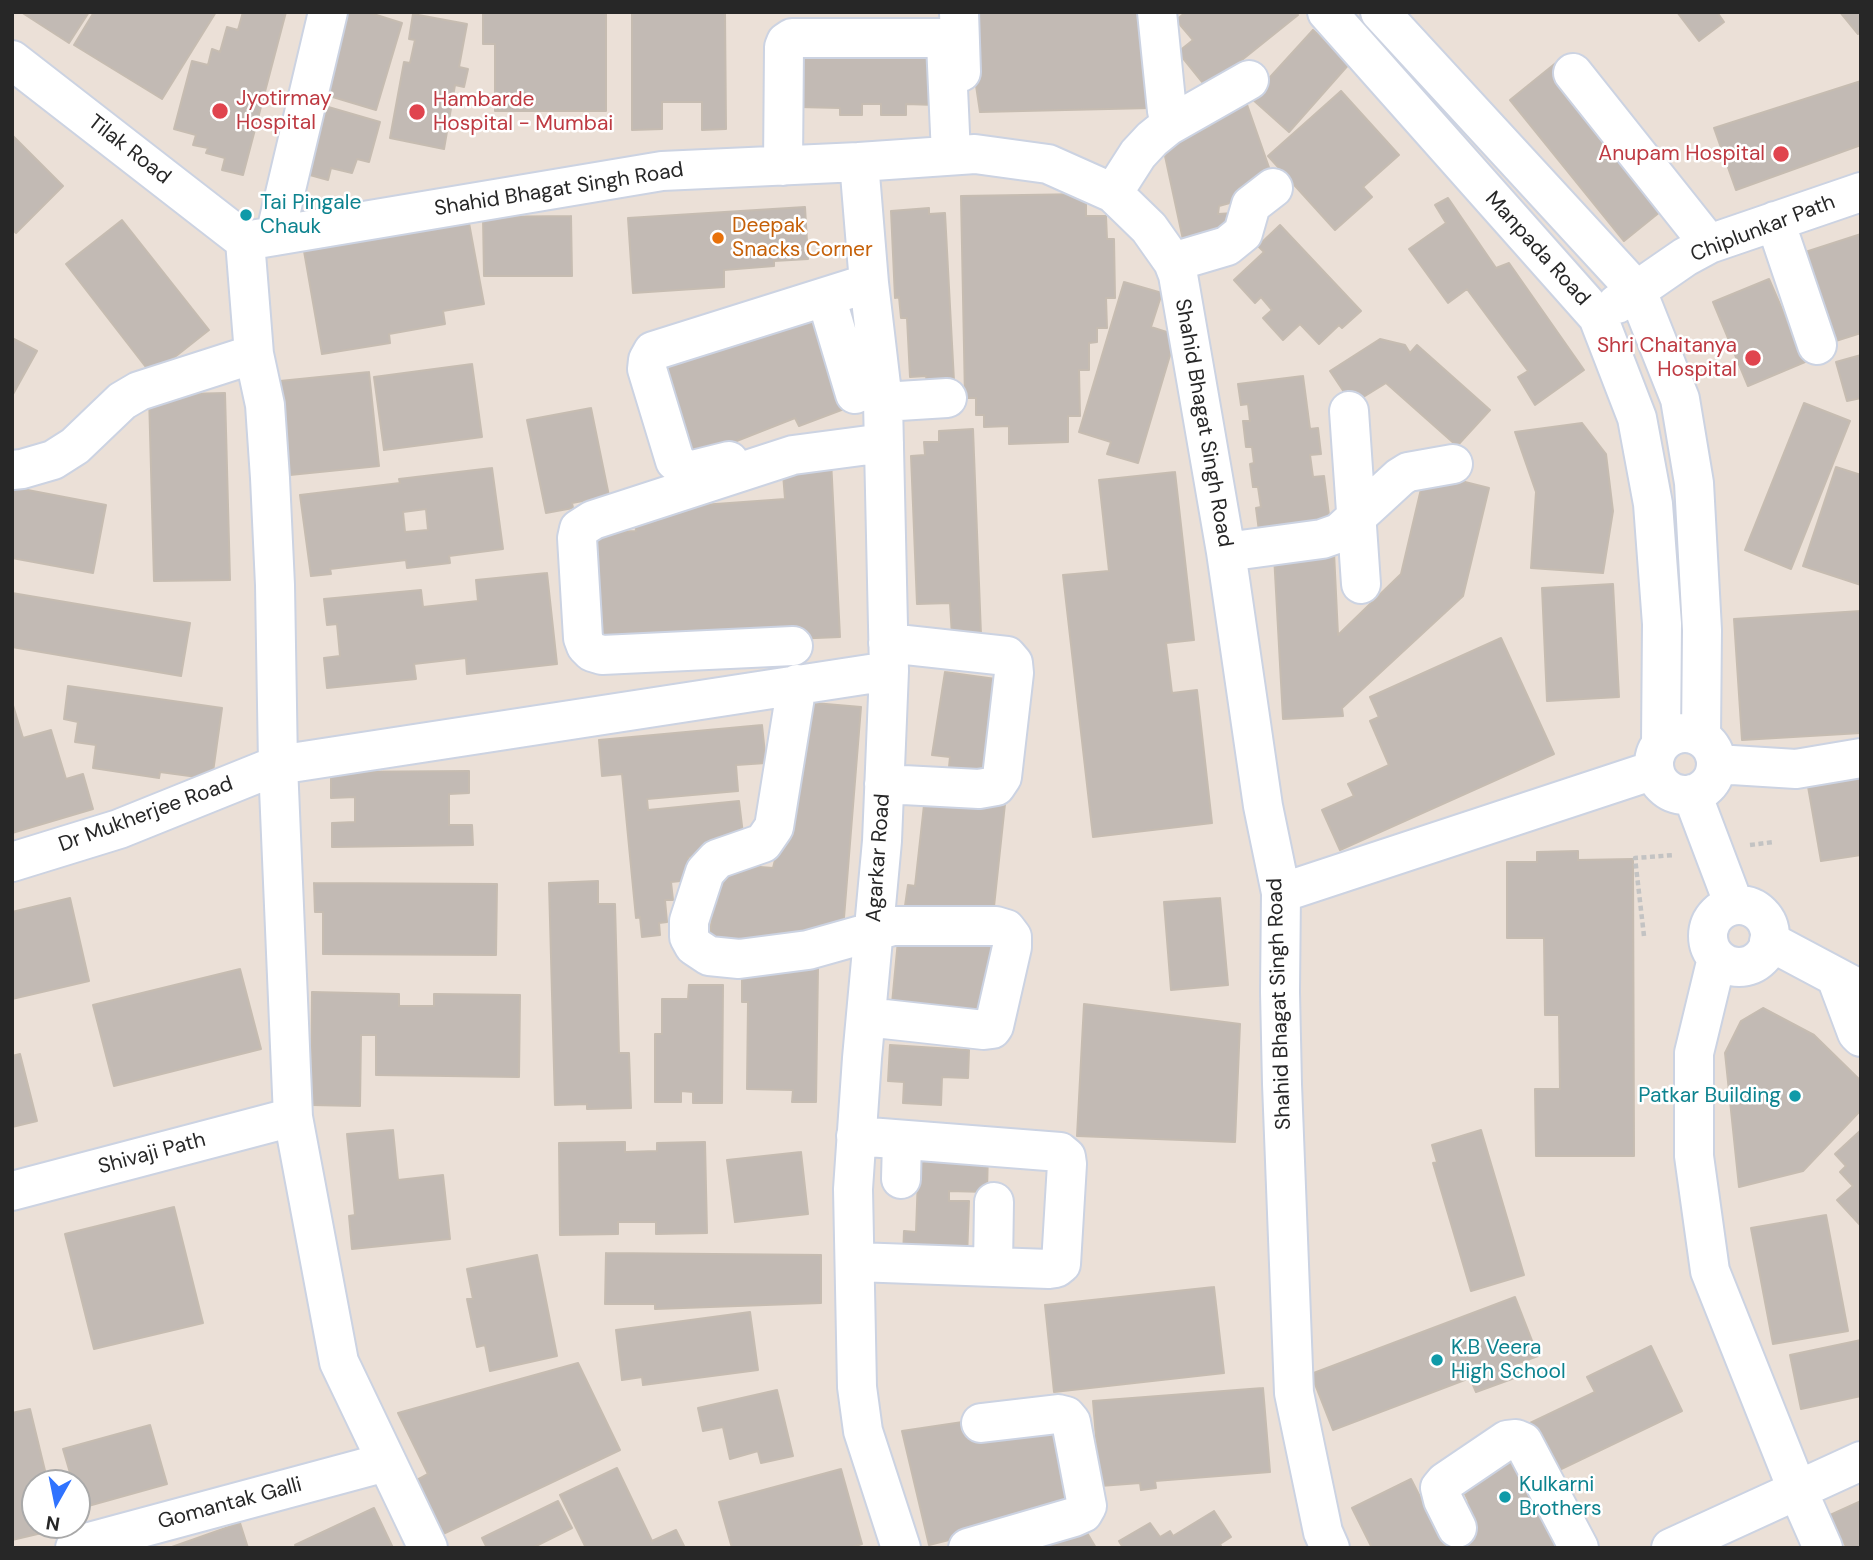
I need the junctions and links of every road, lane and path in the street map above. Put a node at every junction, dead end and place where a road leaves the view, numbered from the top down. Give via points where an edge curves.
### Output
1 (328, 12) edge
2 (844, 12) edge
3 (1157, 12) edge
4 (1327, 12) edge
5 (1380, 12) edge
6 (959, 20) edge
7 (12, 60) edge
8 (1573, 73) dead end
9 (1249, 80) dead end
10 (1167, 111) dead end
11 (957, 155) junction
12 (859, 162) junction
13 (783, 166) junction
14 (1273, 188) dead end
15 (1861, 192) edge
16 (1113, 193) junction
17 (1775, 221) junction
18 (260, 238) junction
19 (1709, 244) junction
20 (1173, 262) junction
21 (869, 284) junction
22 (1637, 291) junction
23 (826, 297) junction
24 (1598, 317) junction
25 (1818, 345) dead end
26 (254, 354) junction
27 (947, 398) dead end
28 (1349, 411) dead end
29 (876, 415) junction
30 (1453, 464) dead end
31 (12, 470) edge
32 (1357, 515) junction
33 (1226, 552) junction
34 (1361, 584) dead end
35 (793, 646) dead end
36 (737, 649) junction
37 (888, 657) junction
38 (797, 684) junction
39 (737, 694) junction
40 (1708, 750) junction
41 (1658, 756) junction
42 (1861, 758) edge
43 (278, 765) junction
44 (884, 784) junction
45 (1692, 794) junction
46 (1635, 858) dead end
47 (12, 862) edge
48 (1281, 893) junction
49 (1734, 905) junction
50 (873, 933) junction
51 (1644, 936) dead end
52 (1769, 941) junction
53 (1717, 958) junction
54 (1848, 983) edge
55 (866, 1017) junction
56 (1861, 1037) edge
57 (293, 1117) junction
58 (856, 1136) junction
59 (902, 1140) junction
60 (901, 1179) dead end
61 (12, 1191) edge
62 (994, 1202) dead end
63 (856, 1262) junction
64 (993, 1267) junction
65 (981, 1423) dead end
66 (1861, 1461) edge
67 (386, 1462) junction
68 (1797, 1489) junction
69 (1457, 1528) dead end
70 (75, 1548) edge
71 (428, 1548) edge
72 (901, 1548) edge
73 (968, 1548) edge
74 (1331, 1548) edge
75 (1579, 1548) edge
76 (1671, 1548) edge
77 (1823, 1548) edge

1 - 18 street
2 - 6 street via 846,27 853,32
3 - 10 street
4 - 24 street, Manpada Road
5 - 22 street, Manpada Road
6 - 11 street
7 - 18 street, Tilak Road
8 - 19 street
9 - 16 street via 1152,139
11 - 12 street, Shahid Bhagat Singh Road
11 - 13 street via 944,40 792,38 784,47
11 - 16 street, Shahid Bhagat Singh Road via 1048,164
12 - 13 street, Shahid Bhagat Singh Road
12 - 21 street, Agarkar Road
13 - 18 street, Shahid Bhagat Singh Road via 662,171
14 - 20 street via 1251,205 1243,233 1227,246
15 - 17 street, Chiplunkar Path
16 - 20 street, Shahid Bhagat Singh Road via 1149,228
17 - 19 street, Chiplunkar Path
17 - 25 street
18 - 26 street
19 - 22 street, Chiplunkar Path
20 - 33 street, Shahid Bhagat Singh Road
21 - 23 street
21 - 29 street, Agarkar Road
22 - 24 street, Chiplunkar Path
22 - 40 street, Manpada Road via 1680,399 1694,483
23 - 29 street
23 - 29 street via 653,351 647,369 676,461 693,470
24 - 41 street, Manpada Road via 1637,418 1653,504 1662,624
26 - 31 street via 139,391 53,460
26 - 43 street via 265,405 269,466
27 - 29 street
28 - 32 street
29 - 36 street via 793,454 593,520 579,529 583,638 592,653
29 - 37 street, Agarkar Road
30 - 32 street via 1408,472
32 - 33 street via 1339,533 1322,540
32 - 34 street
33 - 48 street, Shahid Bhagat Singh Road via 1263,806
35 - 36 street
36 - 39 street
37 - 38 street, Dr Mukherjee Road
37 - 44 street, Agarkar Road
37 - 44 street, Dr Mukherjee Road via 1007,656 1014,673 1002,778 996,786
38 - 39 street, Dr Mukherjee Road
38 - 50 street via 774,827 763,843 717,859 705,872 689,921 689,936 694,946 709,956 738,959 808,950
39 - 43 street, Dr Mukherjee Road
40 - 41 street via 1691,733 1680,733 1670,736
40 - 42 street via 1796,769
40 - 45 street via 1714,775 1709,784
41 - 45 street via 1657,779 1664,787
41 - 48 street
43 - 47 street, Dr Mukherjee Road via 119,829
43 - 57 street
44 - 50 street, Agarkar Road
45 - 49 street
46 - 51 path
48 - 74 street, Shahid Bhagat Singh Road via 1282,1084 1294,1393 1323,1532
49 - 52 street via 1745,905 1763,916
49 - 53 street via 1715,914 1707,932
50 - 55 street, Agarkar Road
50 - 55 street via 893,926 996,926 1006,929 1012,947 992,1029
52 - 53 street via 1763,956 1746,966 1736,967
52 - 54 street
53 - 68 street via 1694,1053 1694,1156 1710,1271
54 - 56 street
55 - 58 street, Agarkar Road
57 - 61 street, Shivaji Path
57 - 67 street via 339,1362
58 - 59 street
58 - 63 street, Agarkar Road
59 - 60 street
59 - 64 street via 1060,1152 1066,1157 1061,1264 1049,1269
62 - 64 street
63 - 64 street
63 - 72 street, Agarkar Road via 859,1410
65 - 73 street via 1066,1416 1071,1422 1087,1506 1074,1517
66 - 68 street
67 - 70 street, Gomantak Galli
67 - 71 street
68 - 76 street
68 - 77 street
69 - 75 street via 1443,1500 1440,1489 1444,1482 1507,1440 1516,1439 1523,1442

